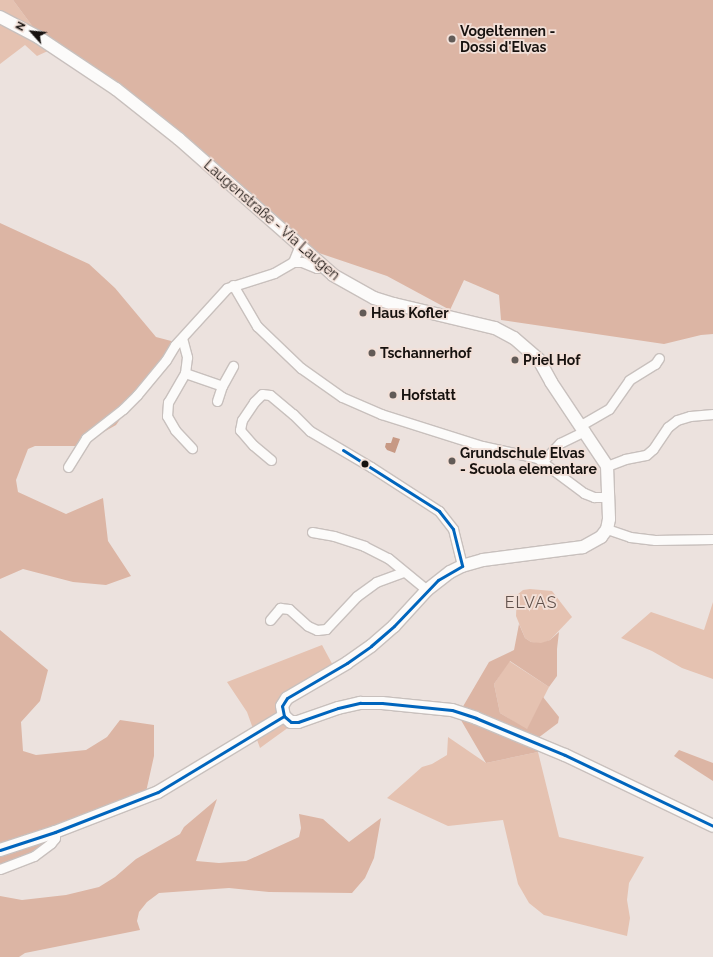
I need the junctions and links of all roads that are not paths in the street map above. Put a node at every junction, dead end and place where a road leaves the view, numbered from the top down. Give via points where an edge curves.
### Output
1 (0, 17) edge
2 (299, 246) junction
3 (293, 262) junction
4 (320, 265) junction
5 (232, 285) junction
6 (182, 338) junction
7 (659, 358) dead end
8 (233, 366) dead end
9 (185, 373) junction
10 (222, 386) junction
11 (216, 401) dead end
12 (713, 414) edge
13 (583, 428) junction
14 (192, 448) dead end
15 (271, 460) dead end
16 (543, 461) junction
17 (607, 466) junction
18 (68, 467) dead end
19 (608, 497) junction
20 (607, 529) junction
21 (312, 532) dead end
22 (713, 539) edge
23 (462, 566) junction
24 (403, 572) junction
25 (427, 590) junction
26 (270, 620) dead end
27 (284, 716) junction
28 (713, 826) edge
29 (55, 832) junction
30 (0, 850) edge
31 (0, 869) edge

1 - 2 street, Laugenstraße - Via Laugen via 38,37 116,89 179,139
2 - 3 street
2 - 4 street, Laugenstraße - Via Laugen
3 - 4 street via 302,262 317,268
3 - 5 street via 274,273
4 - 13 street, Laugenstraße - Via Laugen via 347,284 374,298 495,328 514,338 539,360
5 - 6 street via 220,294
5 - 16 street via 257,326 306,372 342,397 381,414 482,446
6 - 9 street via 187,357
6 - 18 street via 123,409 86,438
7 - 13 street via 655,364 629,380 609,409
8 - 10 street
9 - 10 street
9 - 14 street via 168,402 167,416 175,430
10 - 11 street
12 - 17 street via 677,420 646,455
13 - 16 street via 560,443
13 - 17 street, Laugenstraße - Via Laugen
15 - 23 street via 240,430 242,420 262,394 270,395 310,431 439,511 453,529
16 - 19 street via 584,493 594,497
17 - 19 street
19 - 20 street
20 - 22 street via 630,537 655,540
20 - 23 street via 601,537 583,547 510,555
21 - 24 street via 364,546 388,558
23 - 25 street via 438,580
24 - 25 street
24 - 26 street via 376,582 357,596 326,629 317,630 308,626 289,609 280,608
25 - 27 street via 394,626 371,646 287,698 282,706
27 - 28 street via 291,722 298,722 360,703 452,710 565,754
27 - 29 street via 158,792
29 - 30 street
29 - 31 street via 55,838 51,843 34,856

